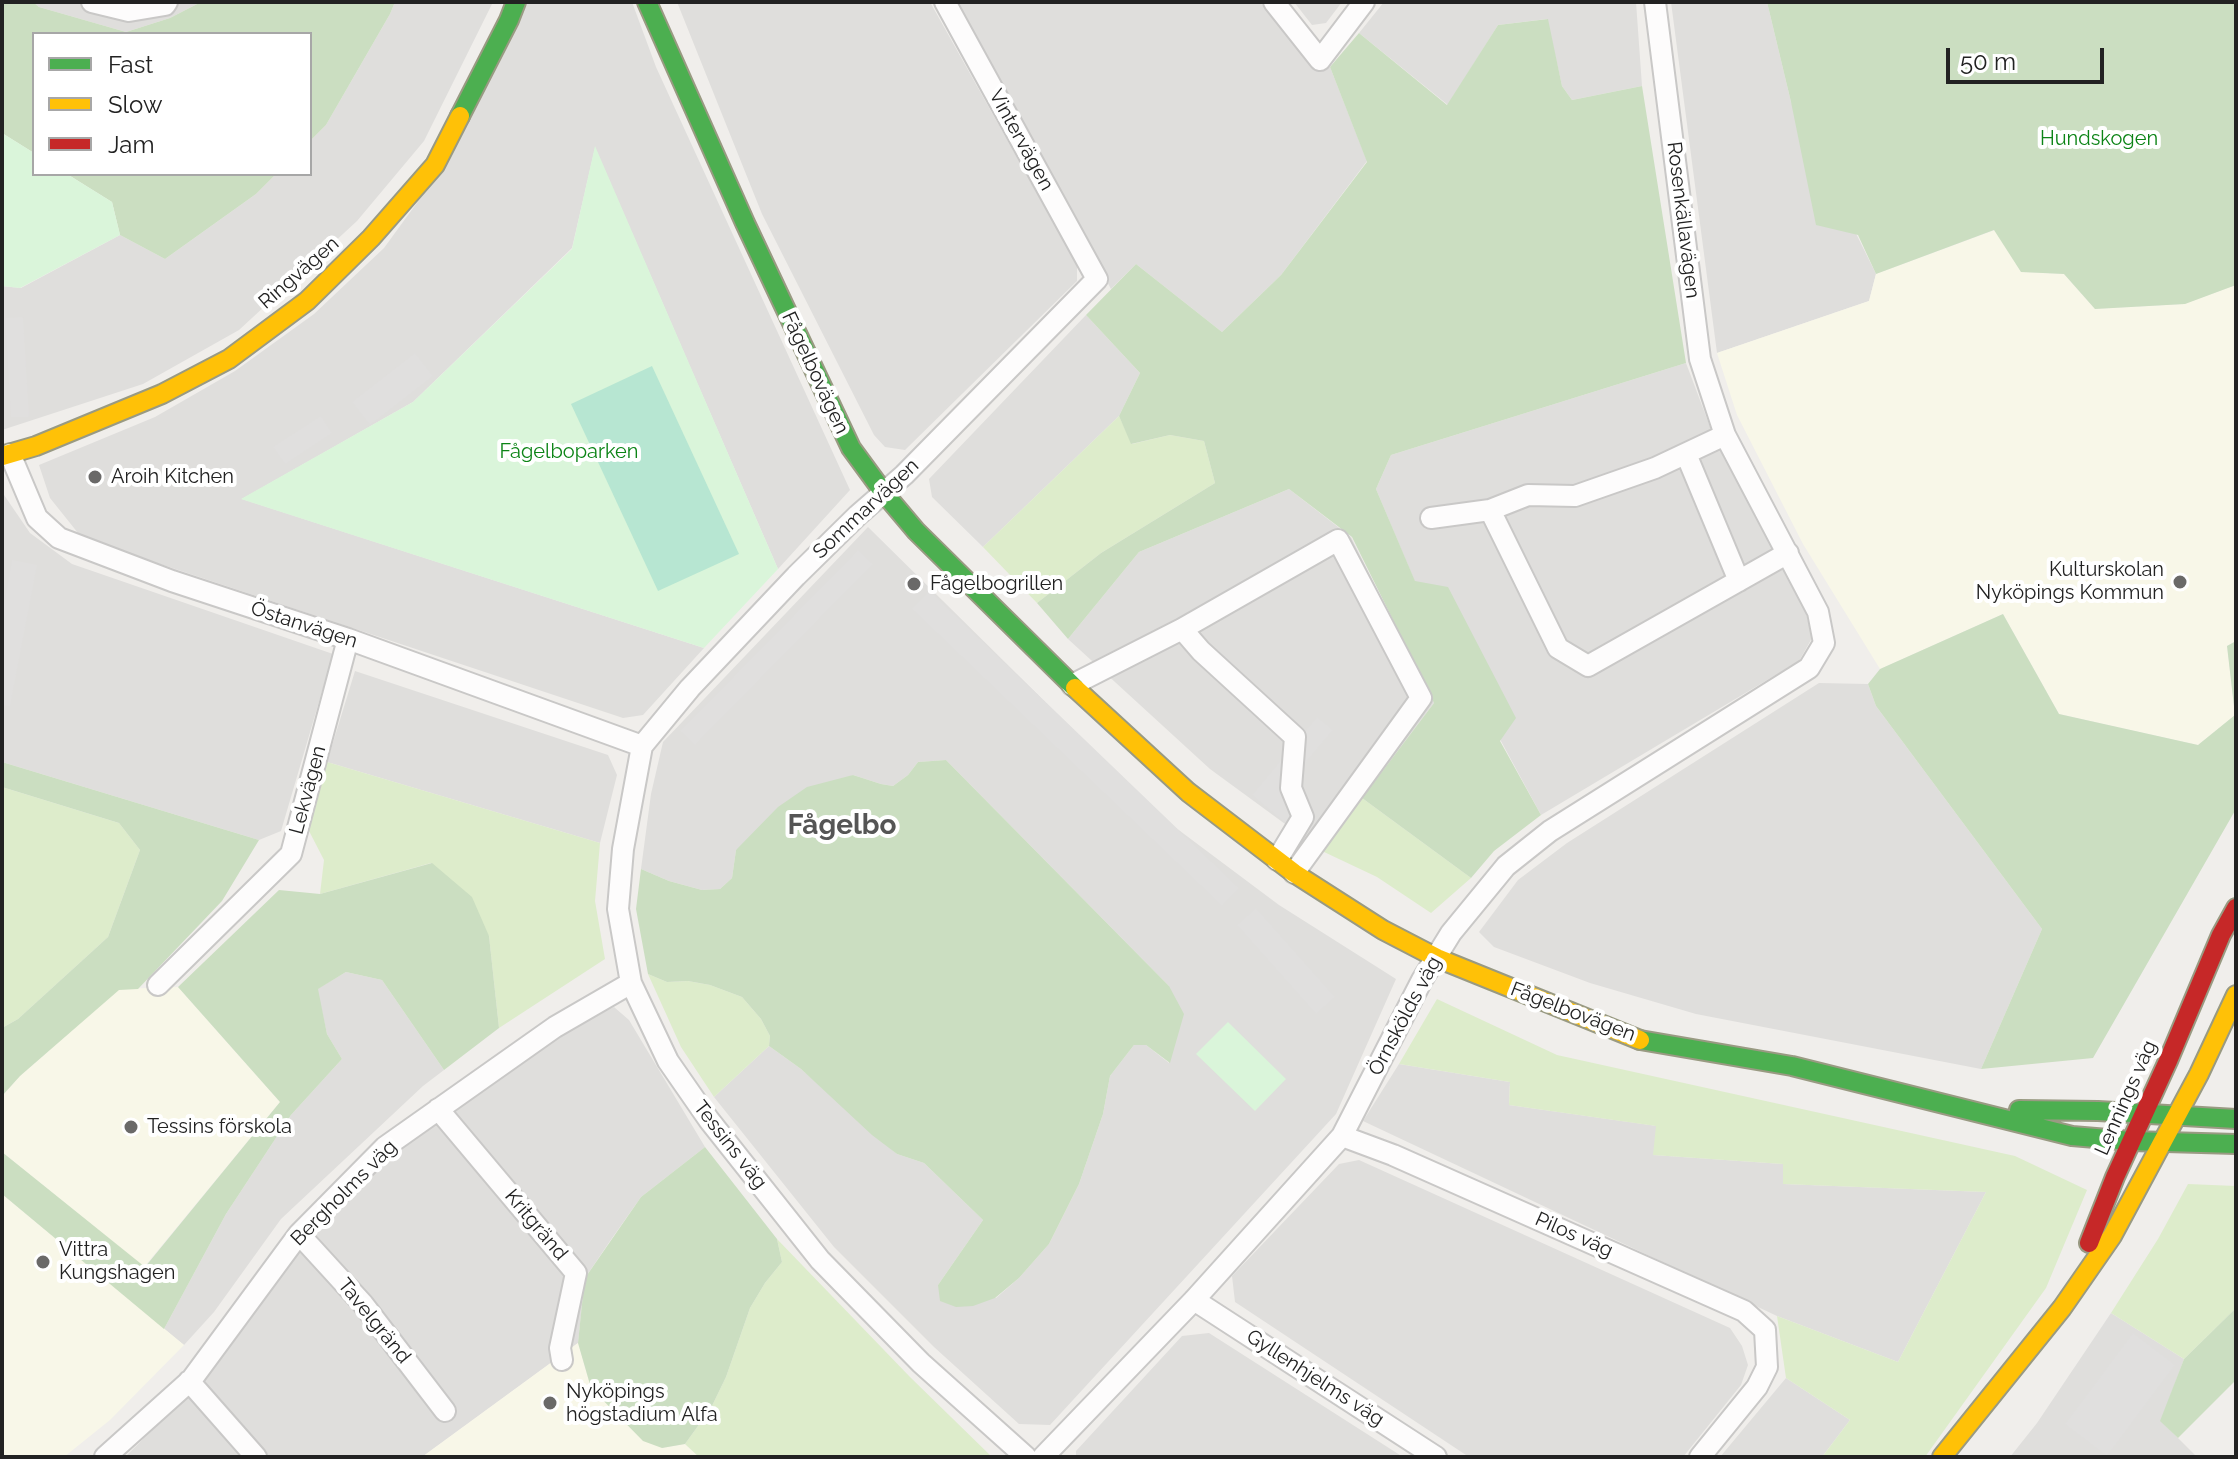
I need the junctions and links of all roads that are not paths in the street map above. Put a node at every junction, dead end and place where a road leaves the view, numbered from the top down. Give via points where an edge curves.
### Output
1 (92, 2) edge
2 (167, 2) edge
3 (516, 2) edge
4 (647, 2) edge
5 (945, 2) edge
6 (1274, 2) edge
7 (1364, 2) edge
8 (1655, 2) edge
9 (1097, 279) joint
10 (1725, 435) junction
11 (1686, 454) junction
12 (6, 455) edge
13 (884, 493) junction
14 (1490, 510) junction
15 (1431, 518) dead end
16 (1788, 553) junction
17 (1739, 581) junction
18 (1182, 629) junction
19 (348, 639) junction
20 (1824, 643) joint
21 (1072, 685) junction
22 (642, 746) junction
23 (1285, 867) junction
24 (2236, 908) edge
25 (1437, 958) junction
26 (631, 983) junction
27 (158, 985) dead end
28 (2236, 995) edge
29 (438, 1109) junction
30 (1969, 1110) junction
31 (2144, 1114) junction
32 (2178, 1115) junction
33 (2236, 1119) edge
34 (1342, 1136) junction
35 (2131, 1141) junction
36 (2163, 1142) junction
37 (2236, 1144) edge
38 (299, 1234) junction
39 (1194, 1300) junction
40 (2062, 1308) junction
41 (562, 1360) dead end
42 (189, 1381) junction
43 (445, 1411) dead end
44 (105, 1457) edge
45 (256, 1457) edge
46 (1026, 1457) edge
47 (1043, 1457) edge
48 (1436, 1457) edge
49 (1700, 1457) edge
50 (1942, 1457) edge

1 - 2 street via 129,11
3 - 12 street, Ringvägen via 435,165 307,301 229,359 162,394
4 - 13 street, Fågelbovägen via 851,448
5 - 9 street, Vintervägen
6 - 7 street via 1320,60
8 - 10 street, Rosenkällavägen via 1700,359
9 - 13 street, Sommarvägen
10 - 11 street
10 - 16 street, Rosenkällavägen
11 - 14 street via 1575,496 1528,495
11 - 17 street
12 - 19 street, Östanvägen via 37,518 59,538
13 - 21 street, Fågelbovägen
13 - 22 street, Sommarvägen via 796,576
14 - 15 street
14 - 17 street via 1558,648 1588,666
16 - 17 street
16 - 20 street, Rosenkällavägen via 1818,612
18 - 21 street
18 - 23 street via 1295,737 1291,788 1303,817
18 - 23 street via 1338,540 1421,698
19 - 22 street, Östanvägen
19 - 27 street, Lekvägen via 291,854
20 - 25 street, Örnskölds väg via 1809,668 1550,831 1506,866
21 - 23 street, Fågelbovägen via 1188,792
22 - 26 street, Tessins väg via 618,909
23 - 25 street, Fågelbovägen
24 - 31 street, Lennings väg
25 - 30 street, Fågelbovägen via 1634,1039 1792,1066
25 - 34 street, Örnskölds väg
26 - 29 street, Bergholms väg via 555,1027
26 - 46 street, Tessins väg via 668,1061 820,1260 921,1363
28 - 32 street, Lennings väg
29 - 38 street, Bergholms väg via 385,1147
29 - 41 street, Kritgränd via 576,1273
30 - 31 street, Fågelbovägen
30 - 35 street, Fågelbovägen via 2072,1136
31 - 32 street, Fågelbovägen
31 - 35 street, Lennings väg
32 - 33 street, Fågelbovägen
32 - 36 street, Lennings väg
34 - 39 street, Örnskölds väg
34 - 49 street, Pilos väg via 1744,1311 1765,1330 1767,1367
35 - 36 street, Fågelbovägen
35 - 40 street, Lennings väg
36 - 37 street, Fågelbovägen
36 - 40 street, Lennings väg via 2112,1236
38 - 42 street, Bergholms väg
38 - 43 street, Tavelgränd via 363,1304
39 - 47 street, Örnskölds väg
39 - 48 street, Gyllenhjelms väg
40 - 50 street, Lennings väg
42 - 44 street, Bergholms väg
42 - 45 street

